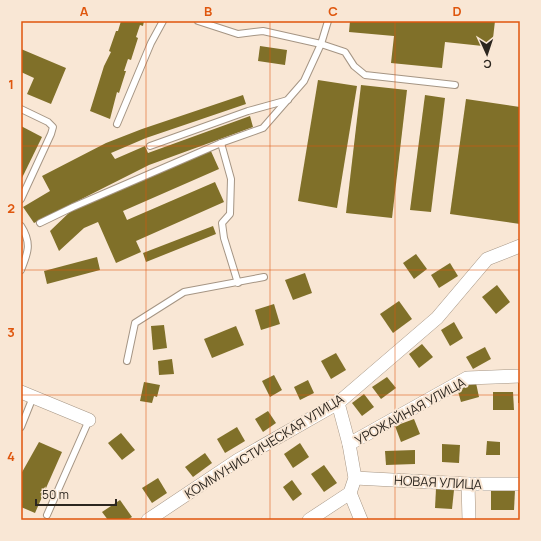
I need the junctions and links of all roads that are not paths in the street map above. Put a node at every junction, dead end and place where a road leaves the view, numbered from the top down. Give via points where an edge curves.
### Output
1 (163, 21) edge
2 (198, 21) edge
3 (328, 21) edge
4 (321, 44) junction
5 (455, 85) dead end
6 (288, 100) junction
7 (21, 109) edge
8 (117, 124) dead end
9 (221, 143) junction
10 (150, 146) dead end
11 (21, 199) edge
12 (40, 223) dead end
13 (21, 226) edge
14 (520, 246) edge
15 (21, 270) edge
16 (264, 277) dead end
17 (238, 283) junction
18 (127, 361) dead end
19 (520, 376) edge
20 (21, 392) edge
21 (33, 397) junction
22 (338, 403) junction
23 (89, 420) joint
24 (21, 427) edge
25 (349, 444) junction
26 (355, 478) junction
27 (468, 484) junction
28 (520, 484) edge
29 (350, 493) junction
30 (47, 515) dead end
31 (148, 520) edge
32 (309, 520) edge
33 (361, 520) edge
34 (469, 520) edge

1 - 8 lane
2 - 4 lane via 238,34 264,31
3 - 4 lane
4 - 5 lane via 345,52 354,66 365,75
4 - 6 lane via 304,82
6 - 9 lane via 263,128
6 - 10 lane via 248,111
7 - 11 lane via 53,127
9 - 12 lane
9 - 17 lane via 231,179 230,214 222,223
13 - 15 lane via 29,241
14 - 22 street, КОММУНИСТИЧЕСКАЯ УЛИЦА via 487,259 437,318
16 - 17 lane
17 - 18 lane via 184,292 135,323
19 - 25 street, УРОЖАЙНАЯ УЛИЦА via 468,378
20 - 21 street
21 - 23 street
21 - 24 lane
22 - 25 street
22 - 31 street, КОММУНИСТИЧЕСКАЯ УЛИЦА via 238,460
23 - 30 lane
25 - 26 street
26 - 27 street, НОВАЯ УЛИЦА
26 - 29 street
27 - 28 street, НОВАЯ УЛИЦА
27 - 34 street
29 - 32 street
29 - 33 street

